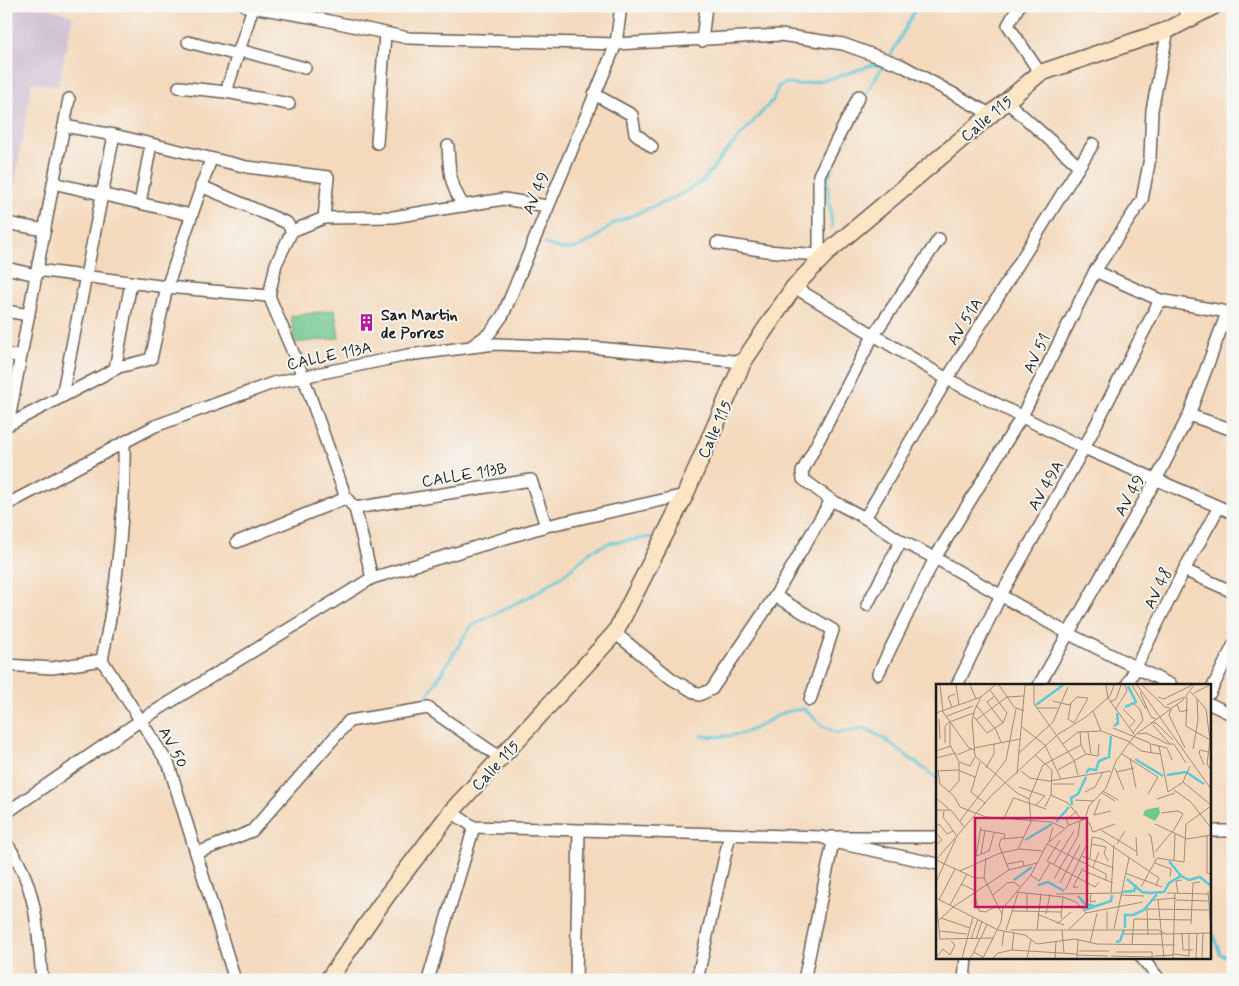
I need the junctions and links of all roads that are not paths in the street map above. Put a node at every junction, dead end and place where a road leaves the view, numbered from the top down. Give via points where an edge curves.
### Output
1 (620, 6) edge
2 (706, 6) edge
3 (1019, 6) edge
4 (1214, 6) edge
5 (249, 7) edge
6 (313, 12) edge
7 (1186, 12) edge
8 (1168, 30) junction
9 (385, 34) junction
10 (702, 41) junction
11 (188, 42) dead end
12 (616, 44) junction
13 (239, 52) junction
14 (305, 68) dead end
15 (1040, 73) junction
16 (179, 87) dead end
17 (226, 92) junction
18 (594, 94) junction
19 (859, 96) dead end
20 (69, 99) dead end
21 (1006, 101) junction
22 (289, 104) dead end
23 (990, 114) junction
24 (64, 126) junction
25 (114, 135) junction
26 (377, 143) dead end
27 (151, 144) junction
28 (1093, 144) dead end
29 (448, 146) dead end
30 (652, 147) dead end
31 (211, 159) junction
32 (1079, 166) junction
33 (53, 183) junction
34 (202, 186) junction
35 (102, 194) junction
36 (140, 203) junction
37 (464, 206) junction
38 (547, 206) junction
39 (191, 215) junction
40 (324, 218) junction
41 (6, 223) edge
42 (45, 230) junction
43 (292, 231) junction
44 (939, 239) dead end
45 (717, 243) dead end
46 (819, 258) junction
47 (6, 268) edge
48 (1095, 271) junction
49 (37, 272) junction
50 (85, 277) junction
51 (131, 283) junction
52 (168, 287) junction
53 (794, 287) junction
54 (269, 296) junction
55 (1160, 300) junction
56 (6, 311) edge
57 (1230, 313) edge
58 (29, 315) junction
59 (873, 336) junction
60 (472, 346) junction
61 (6, 354) edge
62 (21, 357) junction
63 (743, 362) junction
64 (115, 369) junction
65 (303, 376) junction
66 (947, 379) junction
67 (62, 396) junction
68 (10, 399) edge
69 (1189, 415) junction
70 (1022, 416) junction
71 (7, 426) edge
72 (1233, 430) edge
73 (124, 442) junction
74 (1084, 448) junction
75 (1157, 478) junction
76 (685, 496) junction
77 (346, 498) junction
78 (831, 500) junction
79 (6, 505) edge
80 (1219, 507) junction
81 (355, 508) junction
82 (1233, 513) edge
83 (865, 518) junction
84 (546, 526) junction
85 (901, 541) junction
86 (237, 542) dead end
87 (935, 558) junction
88 (1184, 570) junction
89 (372, 578) junction
90 (1233, 592) edge
91 (1001, 594) junction
92 (775, 596) junction
93 (867, 605) dead end
94 (615, 633) junction
95 (1069, 634) junction
96 (1233, 646) edge
97 (102, 660) junction
98 (6, 664) edge
99 (1136, 668) junction
100 (878, 674) dead end
101 (957, 684) edge
102 (1040, 684) edge
103 (1128, 684) edge
104 (1169, 684) edge
105 (1212, 689) edge
106 (810, 700) dead end
107 (1212, 705) edge
108 (1233, 715) edge
109 (141, 720) junction
110 (501, 758) junction
111 (7, 810) edge
112 (451, 812) junction
113 (474, 827) junction
114 (579, 831) junction
115 (1212, 831) edge
116 (1233, 831) edge
117 (730, 834) junction
118 (936, 837) edge
119 (828, 840) junction
120 (6, 843) edge
121 (197, 852) junction
122 (936, 864) edge
123 (966, 958) edge
124 (1142, 958) edge
125 (233, 979) edge
126 (42, 980) edge
127 (328, 980) edge
128 (428, 980) edge
129 (576, 980) edge
130 (697, 980) edge
131 (804, 980) edge
132 (964, 980) edge
133 (1160, 980) edge

1 - 12 street, AV 49
2 - 10 street
3 - 15 street via 1008,25
4 - 7 main road, Calle 115
5 - 6 street
5 - 13 street
6 - 9 street
7 - 8 main road, Calle 115
8 - 15 main road, Calle 115
8 - 48 street, AV 51 via 1152,110 1150,158 1142,200
9 - 12 street via 408,38
9 - 26 street
10 - 12 street
10 - 23 street via 780,35 843,44 901,65
11 - 13 street
12 - 18 street, AV 49
13 - 14 street
13 - 17 street
15 - 21 main road, Calle 115
16 - 17 street
17 - 22 street
18 - 30 street via 632,116 635,133
18 - 38 street, AV 49
19 - 46 street via 818,175
20 - 24 street
21 - 23 main road, Calle 115
21 - 32 street
23 - 46 main road, Calle 115
24 - 25 street
24 - 33 street
25 - 27 street
25 - 35 street
27 - 31 street
27 - 36 street
28 - 32 street, AV 51A
29 - 37 street via 449,172 455,194
31 - 34 street
31 - 40 street via 328,177
32 - 66 street, AV 51A
33 - 35 street
33 - 42 street
34 - 39 street
34 - 43 street via 287,223
35 - 36 street
35 - 50 street
36 - 39 street
37 - 38 street via 504,199
37 - 40 street via 393,217
38 - 60 street, AV 49 via 503,315 490,333
39 - 52 street
40 - 43 street
41 - 42 street
42 - 49 street
43 - 54 street via 276,264
44 - 59 street
45 - 46 street
46 - 53 main road, Calle 115
47 - 49 street
48 - 55 street
48 - 70 street, AV 51
49 - 50 street
49 - 58 street
50 - 51 street
50 - 67 street
51 - 52 street
51 - 64 street
52 - 54 street
52 - 64 street via 151,359
53 - 59 street
53 - 63 main road, Calle 115
54 - 65 street
55 - 57 street
55 - 74 street, AV 49A
56 - 58 street
57 - 69 street, AV 49
58 - 62 street
59 - 66 street
59 - 78 street via 802,472 803,479
60 - 63 street, CALLE 113A via 599,348
60 - 65 street, CALLE 113A
61 - 62 street
62 - 68 street
63 - 76 main road, Calle 115
64 - 67 street
65 - 73 street, CALLE 113A via 273,383 155,426
65 - 77 street
66 - 70 street
66 - 83 street, AV 51A
67 - 71 street
68 - 71 street
69 - 72 street
69 - 75 street, AV 49
70 - 74 street
70 - 87 street, AV 51
73 - 79 street, CALLE 113A
73 - 97 street via 125,476 114,604
74 - 75 street
74 - 91 street, AV 49A
75 - 80 street
75 - 95 street, AV 49
76 - 84 street
76 - 94 main road, Calle 115
77 - 81 street
77 - 86 street
78 - 83 street
78 - 92 street
80 - 82 street
80 - 88 street, AV 48
81 - 84 street, CALLE 113B via 530,480
81 - 89 street
83 - 85 street
84 - 89 street
85 - 87 street
85 - 93 street
87 - 91 street
87 - 100 street, AV 51
88 - 90 street
88 - 99 street, AV 48
89 - 109 street
91 - 95 street
91 - 101 street, AV 49A
92 - 94 street via 712,689 699,695 672,679
92 - 106 street via 833,630
94 - 110 main road, Calle 115
95 - 99 street
95 - 102 street, AV 49
96 - 105 street
97 - 98 street via 52,668
97 - 109 street, AV 50
99 - 103 street, AV 48
99 - 104 street
107 - 108 street
109 - 111 street
109 - 121 street, AV 50 via 169,765
110 - 112 main road, Calle 115
110 - 121 street via 428,708 349,721 252,831
112 - 113 street
112 - 127 main road, Calle 115
113 - 114 street
113 - 128 street
114 - 117 street
114 - 129 street
115 - 116 street
117 - 119 street
117 - 130 street
118 - 119 street
119 - 122 street
119 - 131 street
120 - 126 street via 30,885
121 - 125 street, AV 50
123 - 132 street
124 - 133 street

